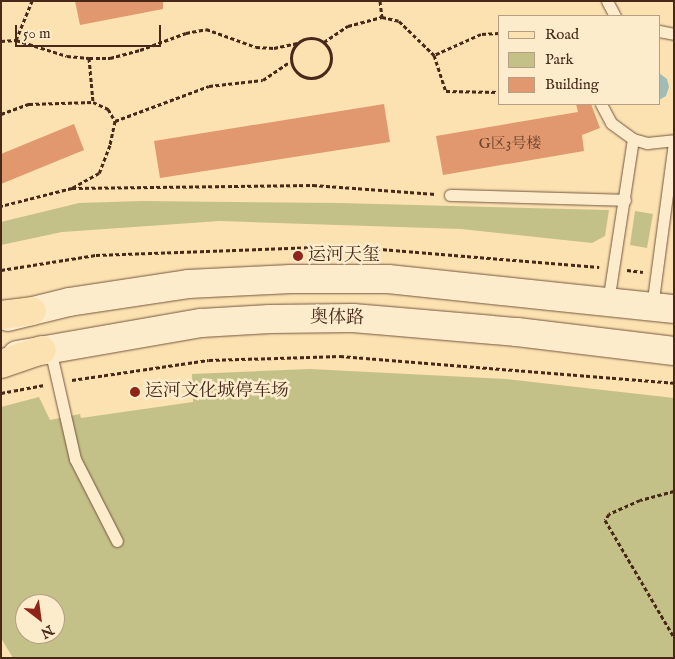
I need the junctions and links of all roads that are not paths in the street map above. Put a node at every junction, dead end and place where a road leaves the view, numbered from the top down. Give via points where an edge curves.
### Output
1 (607, 1) edge
2 (614, 15) edge
3 (660, 31) edge
4 (674, 34) edge
5 (602, 105) edge
6 (633, 139) junction
7 (674, 142) edge
8 (450, 196) road end
9 (625, 200) junction
10 (670, 205) edge
11 (608, 302) junction
12 (663, 308) edge
13 (1, 317) edge
14 (46, 349) junction
15 (674, 351) edge
16 (1, 358) edge
17 (1, 364) edge
18 (117, 541) dead end

1 - 2 lane
3 - 4 lane
5 - 6 lane via 612,123
6 - 7 lane via 647,143
6 - 9 lane
7 - 10 lane
8 - 9 lane
9 - 11 lane
10 - 12 lane
11 - 12 main road
11 - 13 main road via 388,279 290,279 188,284
14 - 15 main road, 奥体路 via 201,323 353,318 517,332
14 - 16 main road, 奥体路
14 - 17 main road
14 - 18 lane via 79,471

